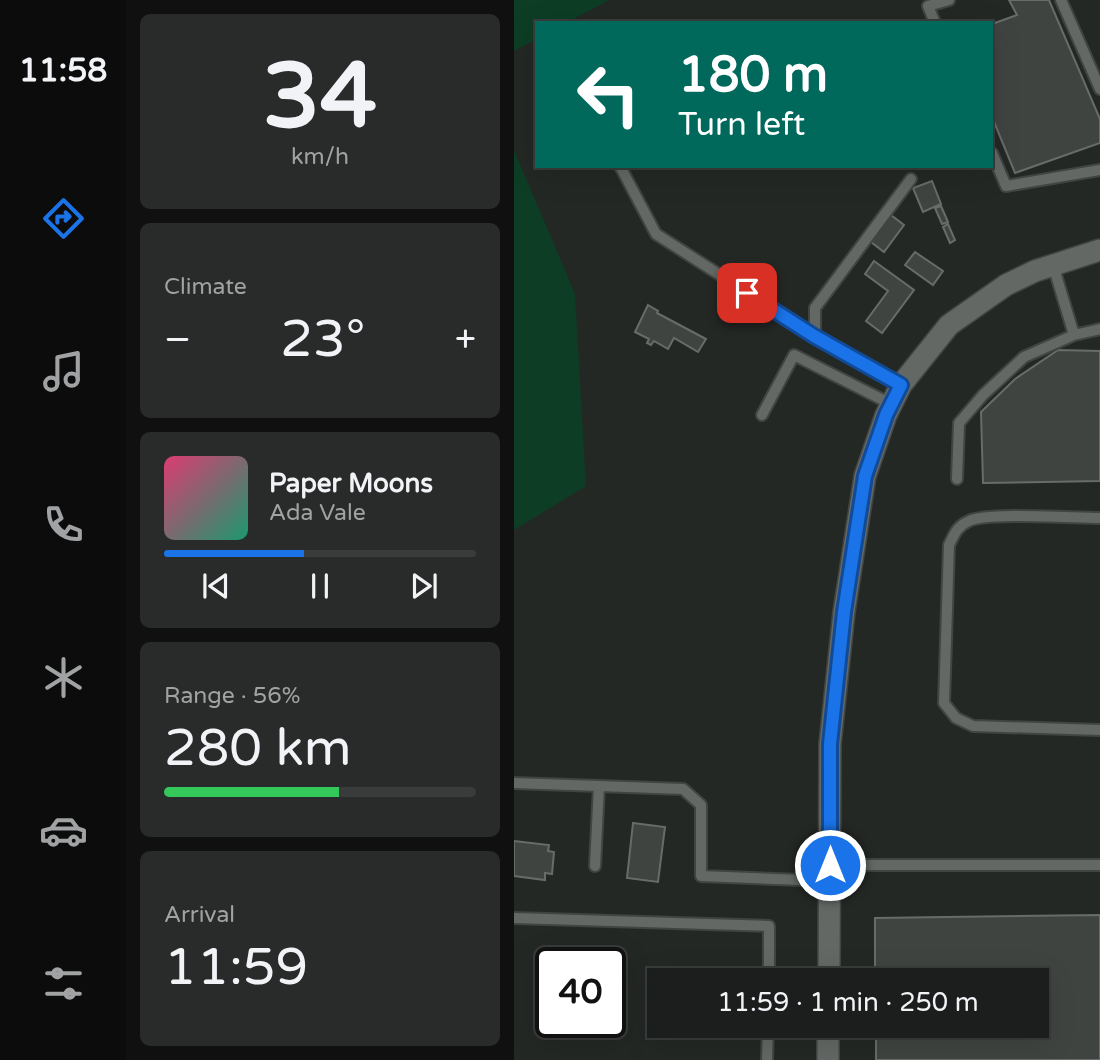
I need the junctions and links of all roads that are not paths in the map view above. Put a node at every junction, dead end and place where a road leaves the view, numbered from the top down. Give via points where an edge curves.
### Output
1 (949, 0) edge
2 (1061, 0) edge
3 (934, 21) edge
4 (1100, 89) edge
5 (993, 155) edge
6 (621, 168) edge
7 (1100, 170) edge
8 (911, 178) dead end
9 (1100, 250) edge
10 (1053, 265) junction
11 (1100, 329) edge
12 (1074, 335) junction
13 (814, 336) junction
14 (896, 394) junction
15 (762, 415) dead end
16 (957, 479) dead end
17 (1100, 518) edge
18 (1100, 730) edge
19 (514, 783) edge
20 (599, 786) junction
21 (1100, 865) edge
22 (595, 866) dead end
23 (829, 873) junction
24 (514, 918) edge
25 (768, 968) edge
26 (829, 968) edge
27 (768, 1038) edge
28 (828, 1038) edge
29 (767, 1060) edge
30 (828, 1060) edge

1 - 3 lane via 928,6
2 - 4 lane
5 - 7 lane via 1006,186
6 - 13 lane via 656,234
8 - 13 lane via 814,308
9 - 10 street
10 - 12 lane
10 - 14 street via 1006,285 949,325
11 - 12 lane
12 - 16 lane via 1024,357 959,423
13 - 14 lane
14 - 15 lane via 795,355
14 - 23 street via 865,476 844,612 830,744
17 - 18 lane via 990,517 970,520 956,529 949,545 943,678 944,703 956,718 973,726
19 - 20 lane
20 - 22 lane
20 - 23 lane via 683,789 701,805 701,876
21 - 23 lane
23 - 26 street
24 - 25 lane via 769,926
27 - 29 lane
28 - 30 street

